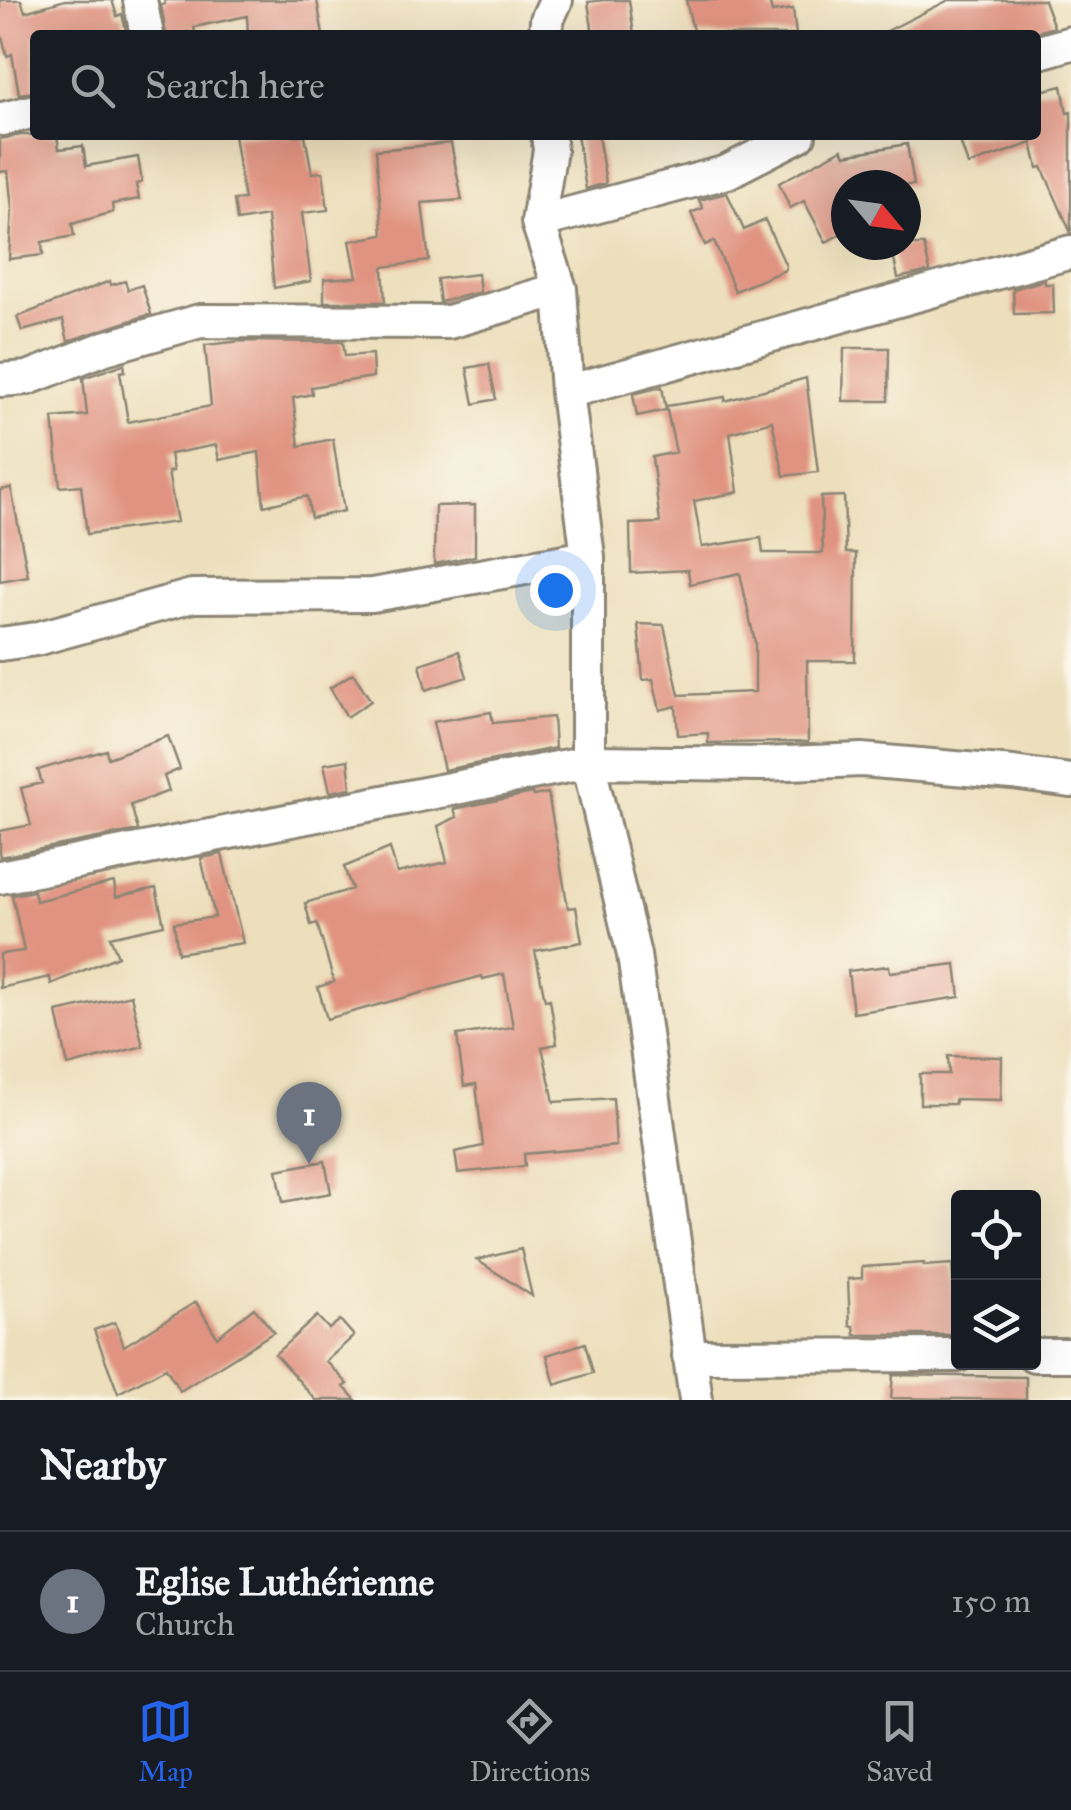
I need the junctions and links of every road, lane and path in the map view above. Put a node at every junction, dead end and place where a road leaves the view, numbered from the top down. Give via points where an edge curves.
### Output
1 (140, 0) edge
2 (556, 0) edge
3 (146, 30) edge
4 (546, 30) edge
5 (1071, 42) edge
6 (1041, 51) edge
7 (30, 112) edge
8 (3, 119) dead end
9 (541, 140) edge
10 (789, 140) edge
11 (538, 222) junction
12 (1071, 252) edge
13 (560, 290) junction
14 (0, 380) edge
15 (566, 392) junction
16 (588, 556) junction
17 (0, 644) edge
18 (588, 762) junction
19 (1071, 781) edge
20 (0, 876) edge
21 (1071, 1354) edge
22 (951, 1355) edge
23 (1041, 1355) edge
24 (690, 1356) junction
25 (696, 1400) edge

1 - 3 street
2 - 4 street
5 - 6 street
7 - 8 street
9 - 11 street
10 - 11 street via 727,172
11 - 13 street
12 - 15 street
13 - 14 street via 450,322 200,321 28,378
13 - 15 street
15 - 16 street
16 - 17 street via 372,594 192,596
16 - 18 street
18 - 19 street via 862,760
18 - 20 street
18 - 24 street via 634,956
21 - 23 street
22 - 24 street
24 - 25 street

